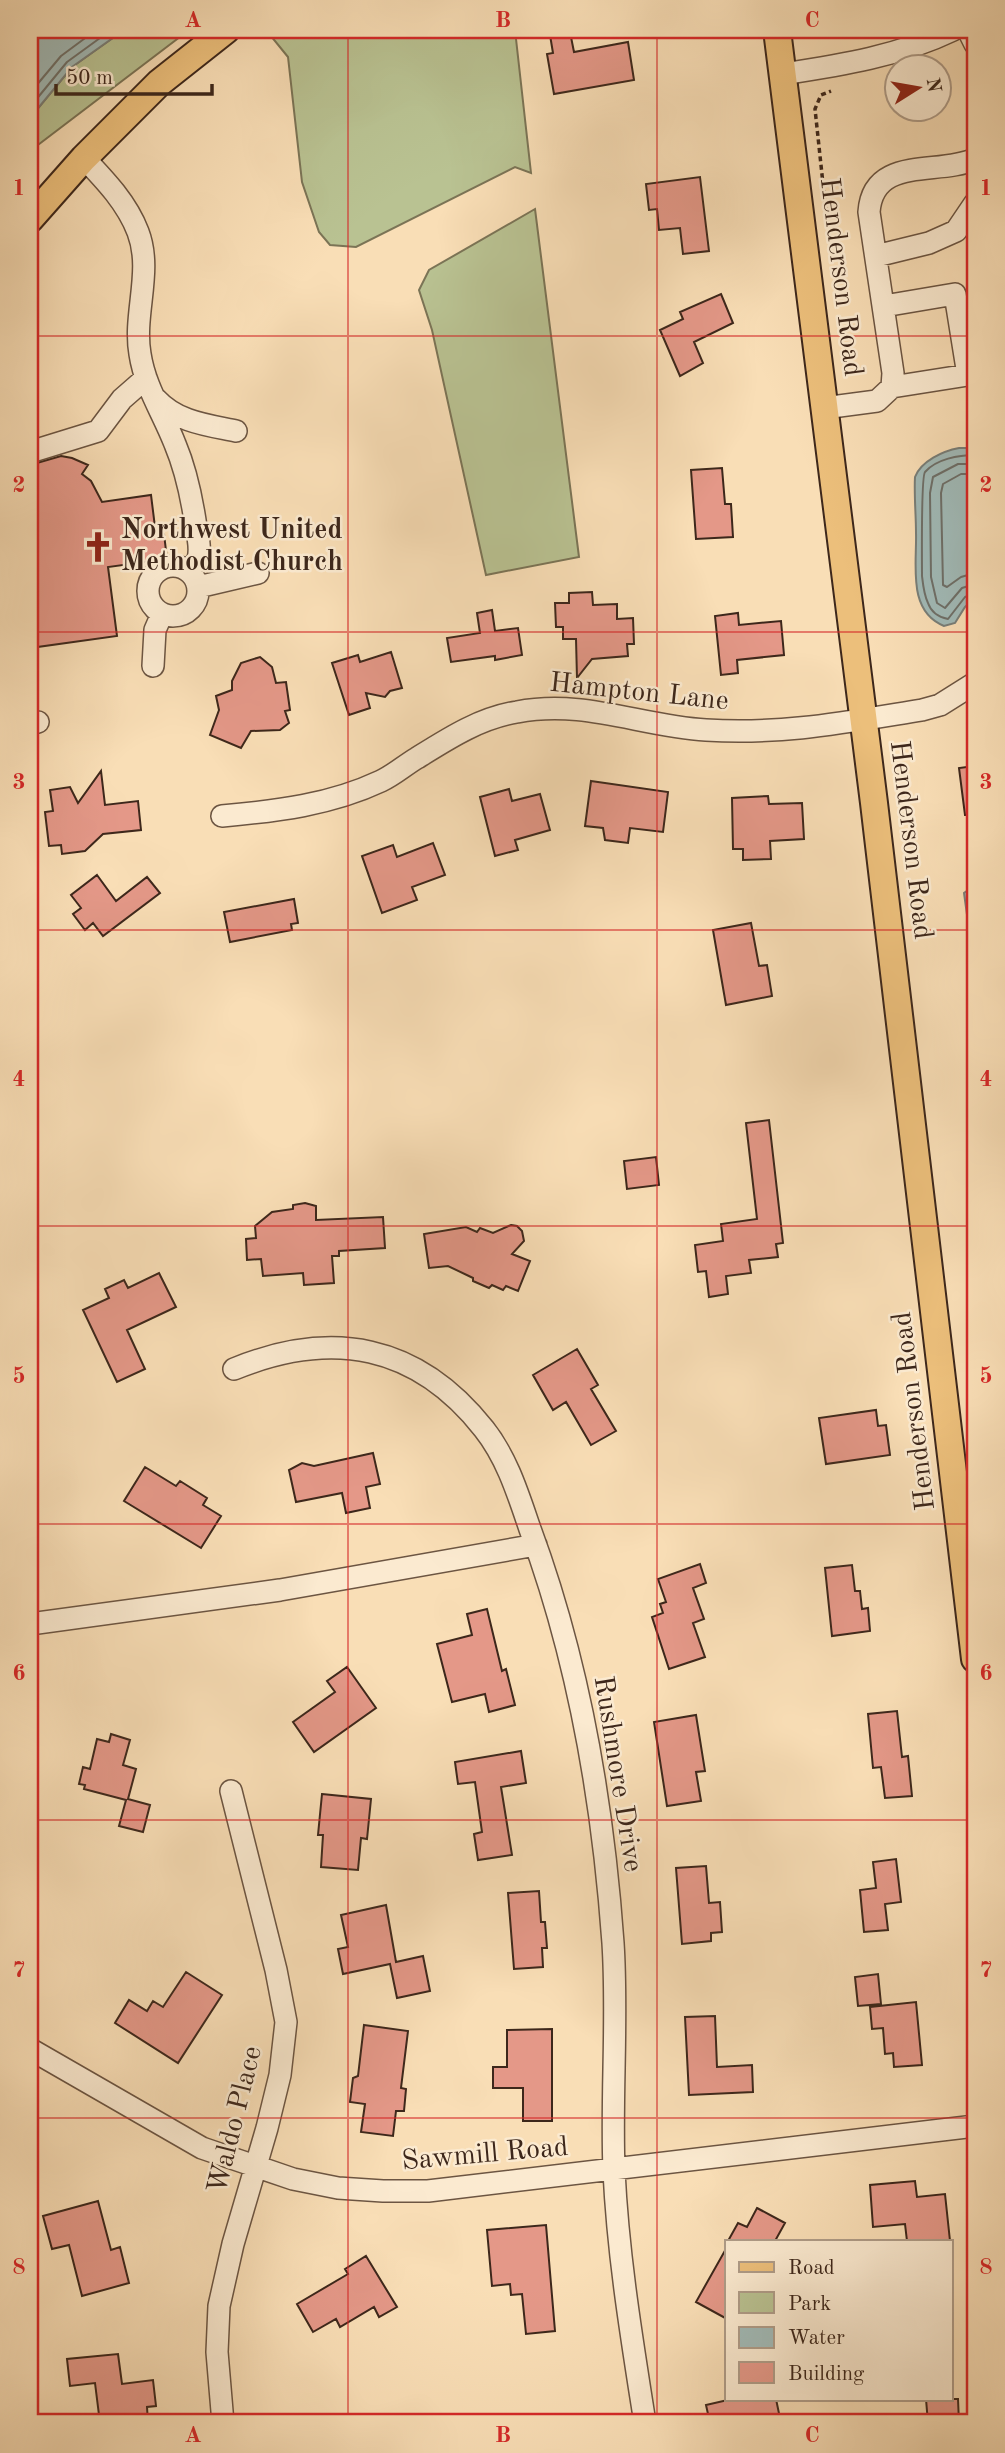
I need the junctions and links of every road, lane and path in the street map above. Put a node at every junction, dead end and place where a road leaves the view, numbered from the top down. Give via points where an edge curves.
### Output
1 (226, 30) edge
2 (777, 30) edge
3 (953, 30) edge
4 (968, 30) edge
5 (975, 44) edge
6 (783, 74) junction
7 (84, 158) junction
8 (975, 159) edge
9 (975, 203) edge
10 (30, 219) edge
11 (876, 256) junction
12 (965, 292) edge
13 (884, 306) junction
14 (149, 386) junction
15 (892, 387) junction
16 (824, 408) junction
17 (236, 431) dead end
18 (30, 452) edge
19 (258, 572) dead end
20 (193, 579) junction
21 (162, 614) junction
22 (153, 666) dead end
23 (975, 683) edge
24 (863, 719) junction
25 (222, 816) dead end
26 (234, 1369) dead end
27 (536, 1545) junction
28 (970, 1568) edge
29 (30, 1624) edge
30 (975, 1659) edge
31 (231, 1791) dead end
32 (30, 2049) edge
33 (975, 2126) edge
34 (255, 2167) junction
35 (614, 2170) junction
36 (223, 2423) edge
37 (645, 2423) edge

1 - 7 main road via 159,83
2 - 6 main road, Henderson Road
3 - 6 street via 864,61
4 - 5 street
6 - 16 main road, Henderson Road
7 - 10 main road
7 - 14 street via 110,186 139,233 143,277 137,335
8 - 11 street via 913,170 880,182 870,197 869,212
9 - 11 street via 956,231
11 - 13 street
12 - 13 street
12 - 15 street via 968,375
13 - 15 street
14 - 17 street via 163,407 185,419
14 - 18 street via 122,399 98,431
14 - 20 street via 175,443 193,503 200,551
15 - 16 street via 877,401
16 - 24 main road, Henderson Road
19 - 20 street
20 - 21 street via 197,600 186,613
20 - 21 street via 180,567 164,568 152,578 150,602
21 - 22 street via 155,630
23 - 24 street, Hampton Lane via 940,705
24 - 25 street, Hampton Lane via 749,732 702,730 603,711 552,707 515,712 479,722 384,780 341,797
24 - 28 main road, Henderson Road
26 - 27 street, Rushmore Drive via 285,1352 336,1347 407,1363 434,1380 485,1429 508,1467
27 - 29 street via 330,1582
27 - 35 street, Rushmore Drive via 559,1614 603,1835 613,1945
28 - 30 main road, Henderson Road
31 - 34 street, Waldo Place via 286,2022 280,2075
32 - 34 street, Sawmill Road via 202,2148
33 - 35 street, Sawmill Road
34 - 35 street, Sawmill Road via 338,2188 383,2192
34 - 36 street, Waldo Place via 219,2306
35 - 37 street, Rushmore Drive via 621,2257

